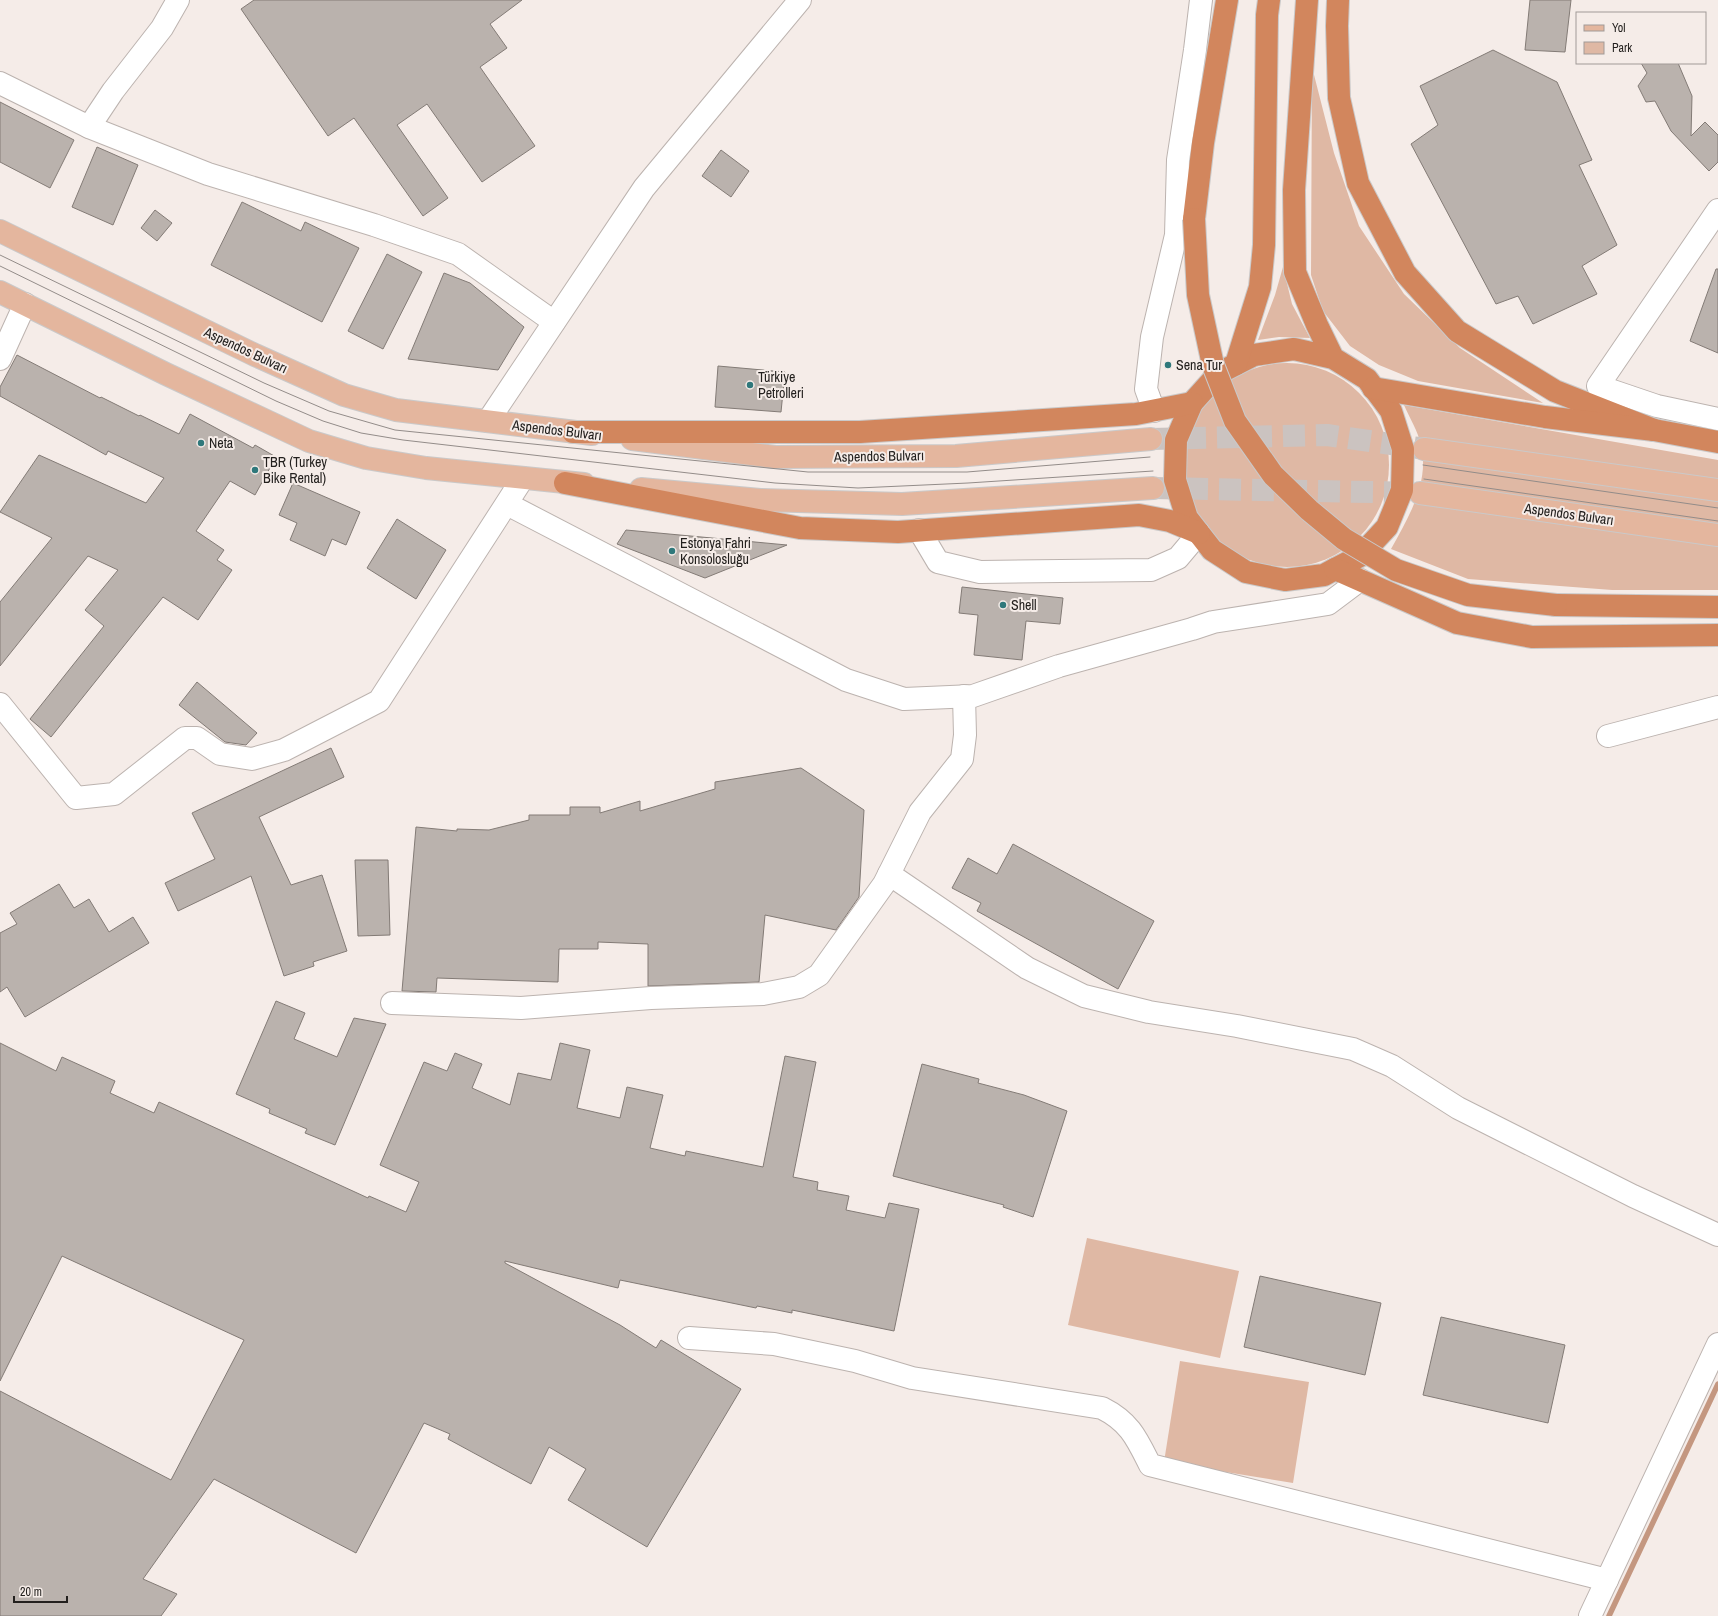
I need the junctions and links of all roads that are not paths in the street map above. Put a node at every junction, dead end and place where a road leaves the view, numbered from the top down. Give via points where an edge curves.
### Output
1 (178, 0) edge
2 (800, 0) edge
3 (1201, 0) edge
4 (1227, 0) edge
5 (1269, 0) edge
6 (1307, 0) edge
7 (1338, 0) edge
8 (0, 83) edge
9 (89, 127) junction
10 (1718, 210) edge
11 (0, 231) edge
12 (0, 292) edge
13 (25, 304) junction
14 (554, 322) junction
15 (0, 358) edge
16 (1333, 358) junction
17 (1236, 364) junction
18 (1373, 388) junction
19 (1192, 403) junction
20 (1154, 411) junction
21 (1718, 419) edge
22 (488, 421) junction
23 (1654, 430) junction
24 (573, 432) junction
25 (1151, 439) tunnel mouth
26 (1718, 442) edge
27 (1424, 449) tunnel mouth
28 (523, 478) junction
29 (565, 482) junction
30 (1153, 488) tunnel mouth
31 (1718, 490) edge
32 (1420, 493) tunnel mouth
33 (507, 504) junction
34 (919, 530) junction
35 (1198, 533) junction
36 (1718, 535) edge
37 (1336, 569) junction
38 (1360, 580) junction
39 (1718, 607) edge
40 (1718, 635) edge
41 (964, 696) junction
42 (0, 704) edge
43 (1718, 707) edge
44 (1608, 736) dead end
45 (889, 874) junction
46 (392, 1003) dead end
47 (1718, 1235) edge
48 (690, 1338) dead end
49 (1718, 1344) edge
50 (1607, 1580) junction
51 (1590, 1616) edge

1 - 9 street via 162,28 112,91
2 - 14 street via 644,188
3 - 20 street via 1178,160 1176,235 1152,337 1146,389
4 - 39 highway, bridge via 1203,143 1194,219 1198,295 1213,365 1235,420 1273,475 1344,539 1396,570 1468,595 1556,605
5 - 17 highway via 1264,245 1260,288
6 - 16 highway via 1294,190 1295,272
7 - 23 highway via 1336,26 1339,98 1358,184 1405,273 1457,331 1556,391
8 - 9 street
9 - 14 street via 208,174 374,225 458,254
10 - 21 street via 1598,386 1657,406
11 - 22 main road, Aspendos Bulvarı via 255,355 344,395 396,410
12 - 13 main road
13 - 15 street
13 - 28 main road via 309,441 366,458 426,468
14 - 22 street
16 - 17 highway via 1294,349 1254,354
16 - 18 highway via 1366,380
17 - 19 highway via 1219,373
18 - 23 highway via 1545,417
18 - 37 highway via 1391,411 1404,449 1402,490 1387,527 1360,556
19 - 20 highway
19 - 35 highway via 1176,440 1175,480 1187,518
20 - 24 highway via 860,432
22 - 24 main road, Aspendos Bulvarı
23 - 26 highway
24 - 25 main road, Aspendos Bulvarı via 775,457 956,456
27 - 31 main road
28 - 29 main road
28 - 33 street
29 - 30 main road via 760,500 902,504
29 - 34 highway via 800,528 898,532
32 - 36 main road, Aspendos Bulvarı
33 - 41 street via 846,680 904,699
33 - 42 street via 379,701 284,750 252,759 220,754 197,738 185,738 114,794 76,798
34 - 35 highway via 1139,514 1170,521
34 - 35 street via 938,562 980,572 1151,570 1178,558
35 - 37 highway via 1212,550 1246,572 1285,580 1324,575
37 - 38 highway
38 - 40 highway via 1457,623 1532,638
38 - 41 street via 1328,604 1212,622 1059,666 973,696
41 - 45 street via 965,735 962,759 920,812
43 - 44 street
45 - 46 street via 819,975 799,987 763,994 651,998 521,1008
45 - 47 street via 1027,968 1084,996 1149,1012 1353,1049 1392,1066 1458,1108 1633,1196
48 - 50 street via 774,1344 855,1361 912,1378 1102,1408 1113,1413 1130,1428 1150,1466
49 - 50 street
50 - 51 street

